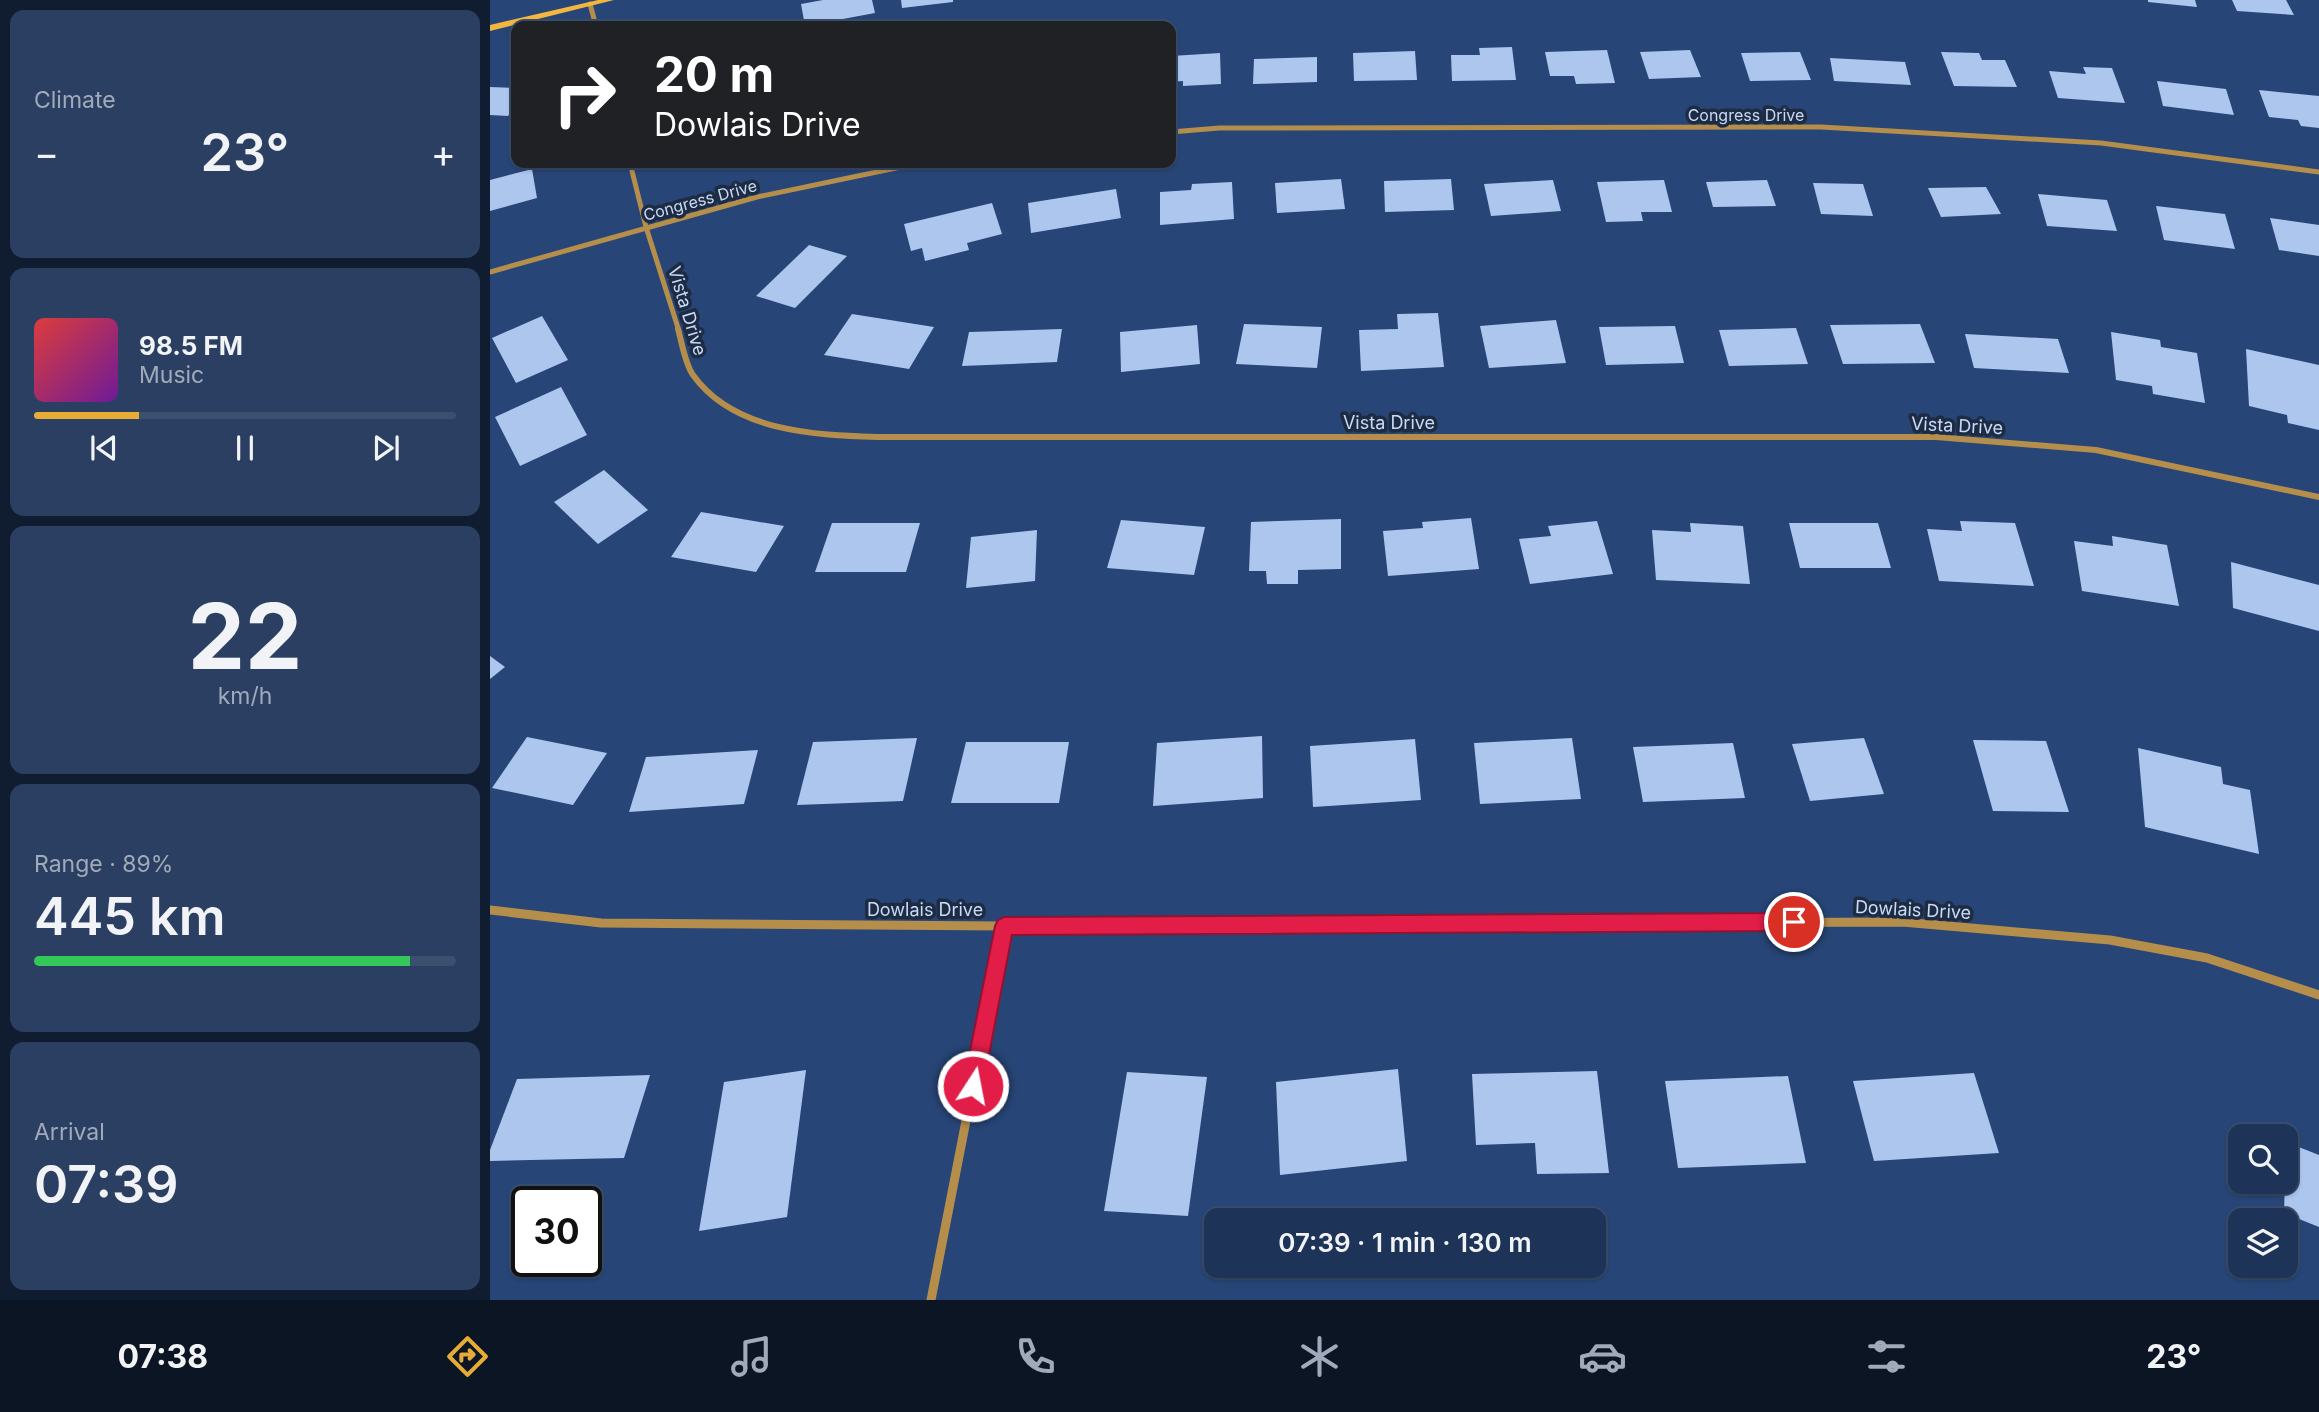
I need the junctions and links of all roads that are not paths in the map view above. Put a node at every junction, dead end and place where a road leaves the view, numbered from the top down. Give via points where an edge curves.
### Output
1 (610, 0) edge
2 (590, 4) junction
3 (519, 21) edge
4 (595, 21) edge
5 (511, 23) edge
6 (490, 28) edge
7 (1176, 132) edge
8 (631, 168) edge
9 (895, 168) edge
10 (2319, 172) edge
11 (646, 227) junction
12 (490, 272) edge
13 (2319, 497) edge
14 (490, 910) edge
15 (1004, 926) junction
16 (2319, 995) edge
17 (931, 1300) edge

1 - 2 street
2 - 3 street
2 - 4 street
5 - 6 street
7 - 10 street, Congress Drive via 1821,127 2101,144
8 - 11 street, Vista Drive
9 - 11 street, Congress Drive
11 - 12 street, Congress Drive
11 - 13 street, Vista Drive via 692,374 708,394 756,422 826,435 1936,437 2096,450
14 - 15 street, Dowlais Drive via 601,923
15 - 16 street, Dowlais Drive via 1902,922 2110,940 2207,958
15 - 17 street

